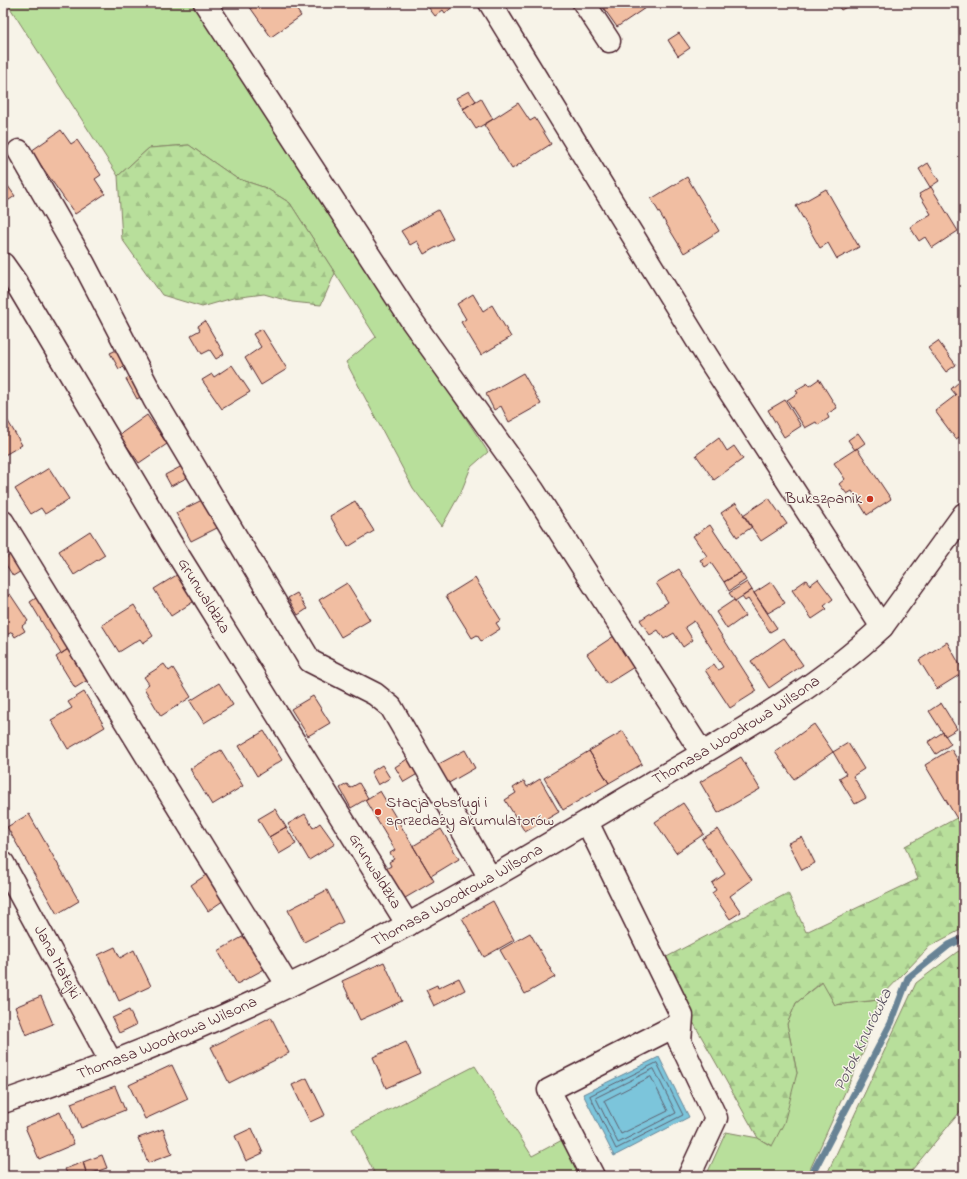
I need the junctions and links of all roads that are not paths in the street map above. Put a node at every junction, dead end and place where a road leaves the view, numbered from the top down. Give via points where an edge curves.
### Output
1 (205, 3) edge
2 (490, 3) edge
3 (584, 3) edge
4 (609, 41) dead end
5 (19, 151) dead end
6 (3, 264) edge
7 (964, 514) edge
8 (3, 522) edge
9 (882, 627) junction
10 (702, 753) junction
11 (587, 822) junction
12 (3, 863) edge
13 (490, 878) junction
14 (408, 925) junction
15 (288, 986) junction
16 (680, 1042) junction
17 (111, 1062) junction
18 (3, 1102) edge
19 (593, 1176) edge
20 (689, 1176) edge

1 - 10 street via 412,321 533,490
2 - 9 street via 708,358
3 - 4 street
5 - 13 street via 84,264 154,399 310,661 375,694 391,707
6 - 14 street, Grunwaldzka via 15,280 170,542
7 - 9 street, Thomasa Woodrowa Wilsona
8 - 15 street
9 - 10 street, Thomasa Woodrowa Wilsona via 847,658 813,682
10 - 11 street, Thomasa Woodrowa Wilsona
11 - 13 street, Thomasa Woodrowa Wilsona
11 - 16 street via 682,1016
12 - 17 street, Jana Matejki
13 - 14 street, Thomasa Woodrowa Wilsona
14 - 15 street, Thomasa Woodrowa Wilsona
15 - 17 street, Thomasa Woodrowa Wilsona via 224,1016
16 - 19 street via 673,1027 549,1090
16 - 20 street via 716,1118
17 - 18 street, Thomasa Woodrowa Wilsona

